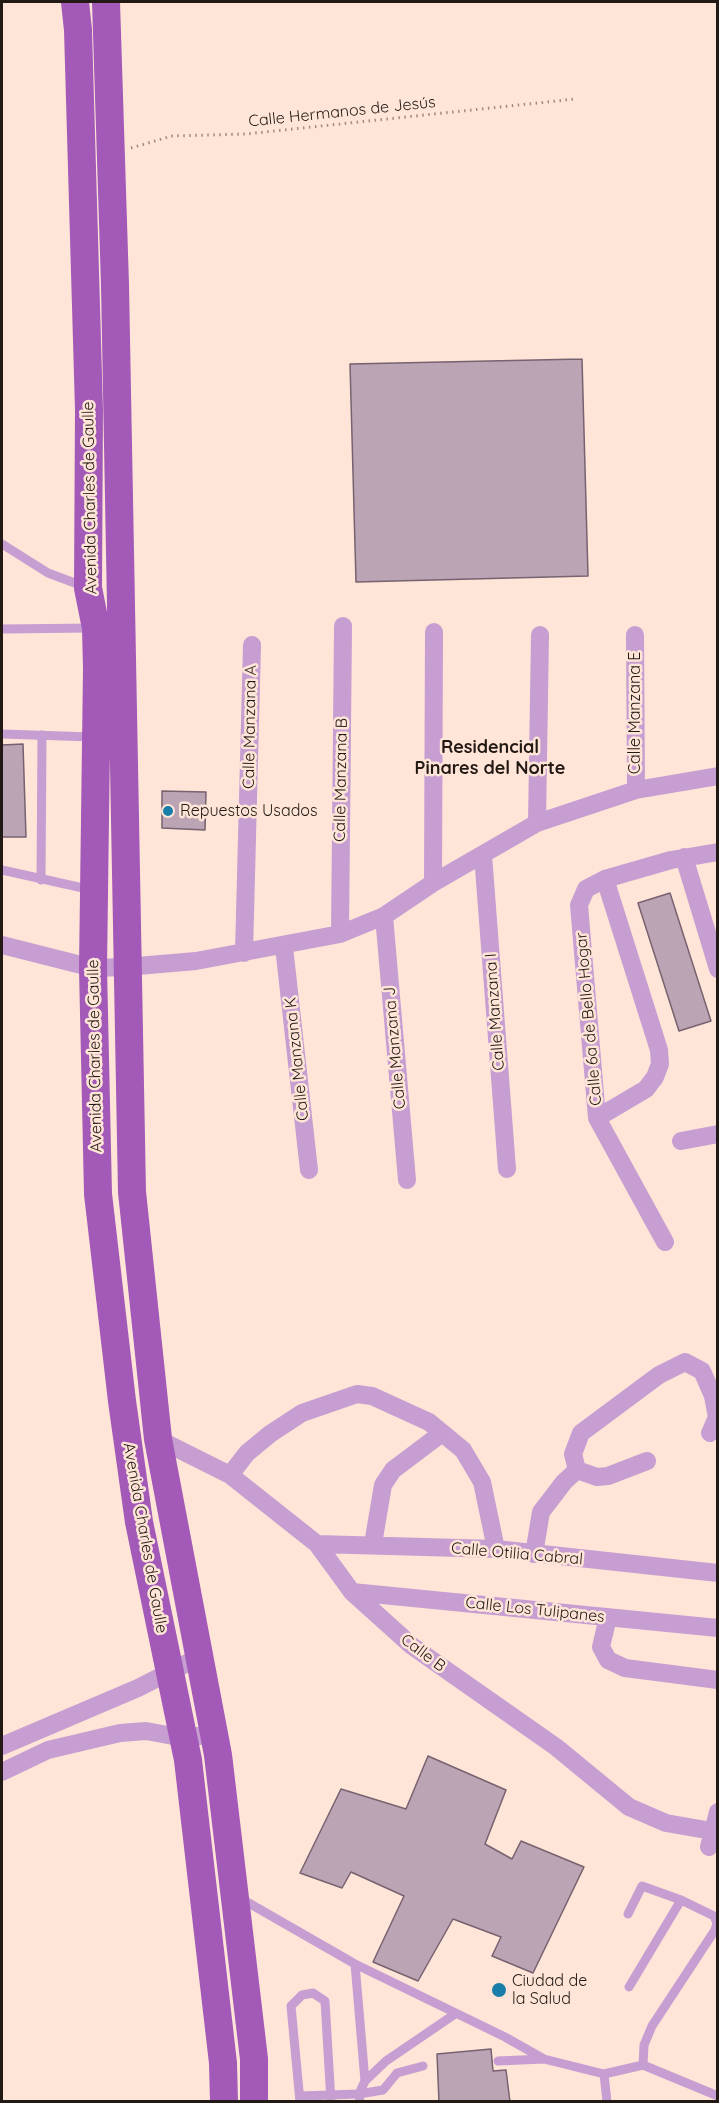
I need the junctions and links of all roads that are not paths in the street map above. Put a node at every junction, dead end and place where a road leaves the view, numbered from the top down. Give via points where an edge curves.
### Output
1 (75, 2) edge
2 (106, 2) edge
3 (2, 544) edge
4 (88, 588) junction
5 (343, 626) dead end
6 (96, 628) junction
7 (2, 629) edge
8 (434, 632) dead end
9 (540, 635) dead end
10 (635, 635) dead end
11 (252, 645) dead end
12 (2, 734) edge
13 (42, 735) junction
14 (96, 738) junction
15 (717, 776) edge
16 (636, 790) junction
17 (537, 823) junction
18 (717, 852) edge
19 (483, 855) junction
20 (684, 857) junction
21 (2, 870) edge
22 (605, 879) junction
23 (41, 880) junction
24 (433, 883) junction
25 (94, 891) junction
26 (384, 916) junction
27 (340, 934) junction
28 (2, 945) edge
29 (285, 947) junction
30 (244, 953) junction
31 (126, 967) junction
32 (93, 968) junction
33 (717, 969) edge
34 (597, 1118) junction
35 (717, 1134) edge
36 (681, 1141) dead end
37 (507, 1169) dead end
38 (309, 1170) dead end
39 (407, 1180) dead end
40 (132, 1192) junction
41 (98, 1194) junction
42 (665, 1242) dead end
43 (442, 1433) junction
44 (710, 1433) dead end
45 (158, 1439) junction
46 (646, 1461) dead end
47 (578, 1470) junction
48 (230, 1475) junction
49 (317, 1544) junction
50 (373, 1544) junction
51 (496, 1549) junction
52 (534, 1554) junction
53 (717, 1573) edge
54 (352, 1592) junction
55 (608, 1617) junction
56 (717, 1628) edge
57 (199, 1657) junction
58 (169, 1670) junction
59 (717, 1680) edge
60 (213, 1734) junction
61 (184, 1738) junction
62 (2, 1746) edge
63 (2, 1772) edge
64 (717, 1812) edge
65 (235, 1895) junction
66 (681, 1900) junction
67 (628, 1914) dead end
68 (355, 1964) junction
69 (629, 1987) dead end
70 (455, 2014) junction
71 (544, 2059) junction
72 (498, 2061) dead end
73 (643, 2064) junction
74 (423, 2066) dead end
75 (604, 2074) junction
76 (365, 2081) junction
77 (383, 2090) junction
78 (717, 2096) edge
79 (331, 2098) edge
80 (359, 2098) edge
81 (300, 2099) edge
82 (224, 2102) edge
83 (254, 2102) edge
84 (382, 2102) edge
85 (607, 2102) edge

1 - 4 main road, Avenida Charles de Gaulle via 88,410
2 - 31 main road, Avenida Charles de Gaulle
3 - 4 lane via 48,573
4 - 6 main road, Avenida Charles de Gaulle
5 - 27 street, Calle Manzana B
6 - 7 lane
6 - 14 main road, Avenida Charles de Gaulle
8 - 24 street
9 - 17 street
10 - 16 street, Calle Manzana E
11 - 30 street, Calle Manzana A
12 - 13 lane
13 - 14 lane
13 - 23 lane
14 - 25 main road, Avenida Charles de Gaulle
15 - 16 street
16 - 17 street
17 - 19 street
18 - 20 street
19 - 24 street
19 - 37 street, Calle Manzana I
20 - 22 street
20 - 33 street
21 - 23 lane
22 - 34 street, Calle 6a de Bello Hogar via 586,889 579,905
22 - 34 street via 659,1050 660,1064 646,1089
23 - 25 lane
24 - 26 street
25 - 32 main road, Avenida Charles de Gaulle
26 - 27 street
26 - 39 street, Calle Manzana J
27 - 29 street
28 - 32 street
29 - 30 street
29 - 38 street, Calle Manzana K
30 - 31 street
31 - 32 street
31 - 40 main road, Avenida Charles de Gaulle
32 - 41 main road, Avenida Charles de Gaulle
34 - 42 street, Calle 6a de Bello Hogar
35 - 36 street
40 - 41 main road
40 - 45 main road, Avenida Charles de Gaulle
41 - 58 main road, Avenida Charles de Gaulle via 139,1522
43 - 48 street via 429,1422 379,1398 357,1394 302,1413 270,1434
43 - 50 street via 393,1470 382,1485
43 - 51 street via 462,1450 482,1482
44 - 47 street via 717,1417 713,1396 702,1371 685,1362 659,1375 581,1433 573,1454
45 - 48 street, Calle B
45 - 57 main road, Avenida Charles de Gaulle
46 - 47 street via 608,1476 597,1477
47 - 52 street via 541,1512
48 - 49 street, Calle B
49 - 50 street, Calle Otilia Cabral
49 - 54 street, Calle B
50 - 51 street, Calle Otilia Cabral
51 - 52 street, Calle Otilia Cabral
52 - 53 street, Calle Otilia Cabral
54 - 55 street, Calle Los Tulipanes
54 - 64 street, Calle B via 411,1646 556,1747 628,1807 711,1839
55 - 56 street, Calle Los Tulipanes
55 - 59 street via 601,1647 608,1660 625,1668
57 - 58 street
57 - 60 main road, Avenida Charles de Gaulle
58 - 61 main road, Avenida Charles de Gaulle
58 - 62 street via 138,1688
60 - 61 street
60 - 65 main road, Avenida Charles de Gaulle
61 - 63 street via 146,1731 93,1738 48,1750
61 - 82 main road, Avenida Charles de Gaulle via 223,2063
65 - 68 lane
65 - 83 main road, Avenida Charles de Gaulle via 254,2059
66 - 67 lane via 642,1886
66 - 69 lane
66 - 73 lane via 714,1916 717,1923 652,2026 644,2045
68 - 70 lane
68 - 76 lane
70 - 71 lane
70 - 76 lane via 405,2046
71 - 72 lane
71 - 75 lane
73 - 75 lane
73 - 78 lane
74 - 77 lane via 397,2073
75 - 85 lane
76 - 80 lane
77 - 80 lane
77 - 84 lane
79 - 80 lane
79 - 81 lane
79 - 81 lane via 325,2001 313,1993 302,1995 291,2006

